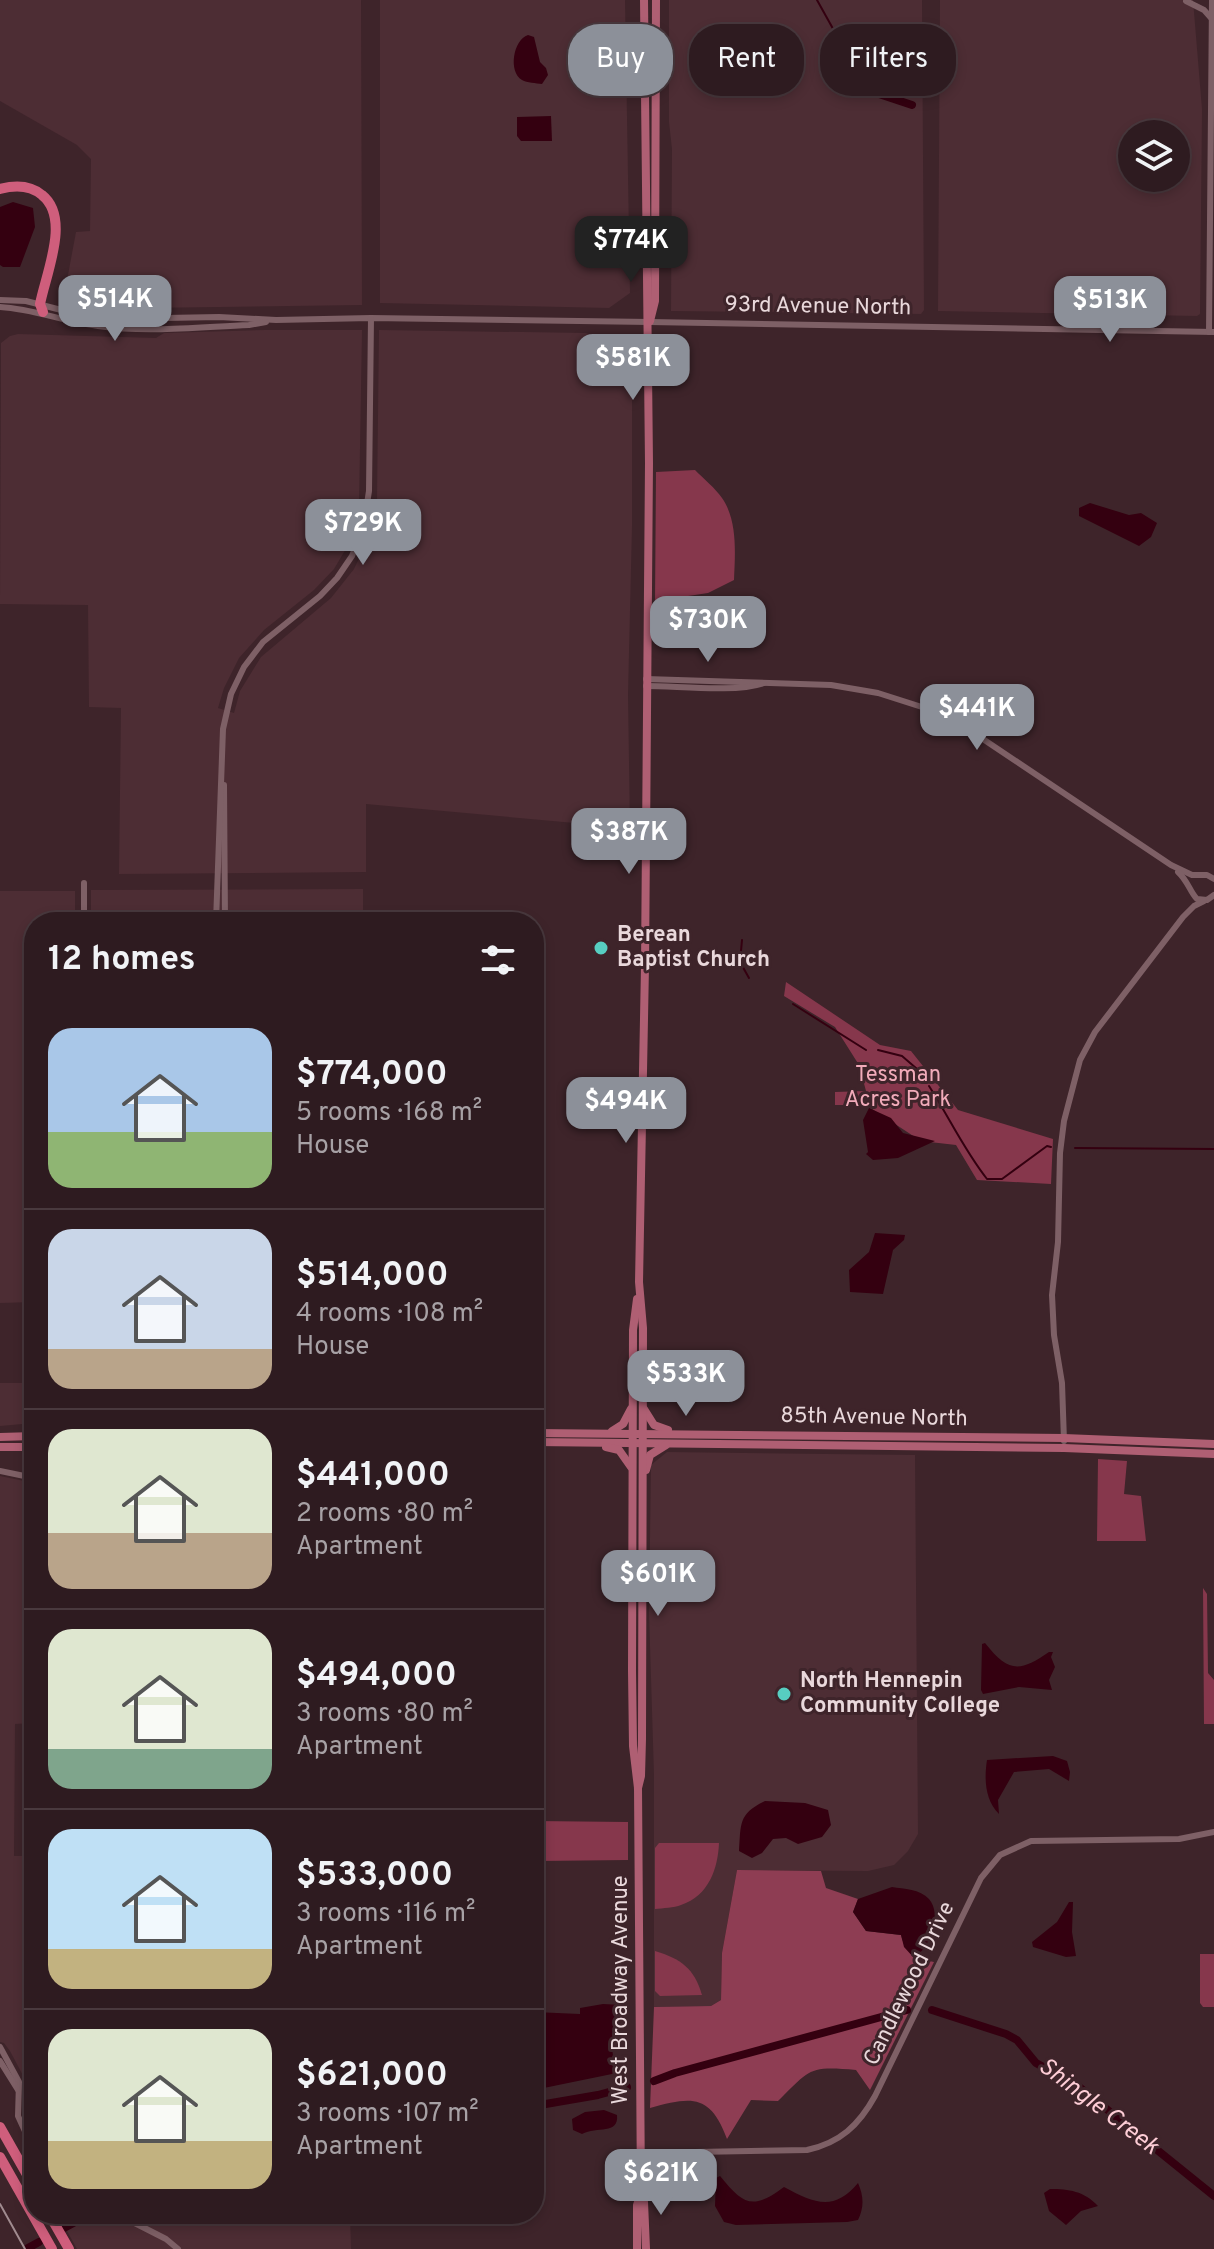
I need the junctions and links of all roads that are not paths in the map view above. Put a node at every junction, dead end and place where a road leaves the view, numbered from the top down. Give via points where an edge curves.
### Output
1 (644, 0) edge
2 (656, 0) edge
3 (1212, 0) edge
4 (1186, 1) edge
5 (1212, 19) junction
6 (0, 189) edge
7 (0, 300) edge
8 (0, 307) edge
9 (42, 308) junction
10 (371, 318) junction
11 (650, 322) junction
12 (1212, 332) edge
13 (646, 682) junction
14 (222, 770) junction
15 (1171, 865) junction
16 (1214, 868) edge
17 (1207, 875) junction
18 (1198, 876) junction
19 (1214, 879) edge
20 (84, 883) dead end
21 (1191, 889) junction
22 (1214, 895) edge
23 (1204, 901) junction
24 (84, 912) edge
25 (216, 912) edge
26 (225, 912) edge
27 (1183, 917) junction
28 (637, 1401) junction
29 (607, 1433) junction
30 (789, 1435) junction
31 (24, 1436) edge
32 (0, 1437) edge
33 (544, 1438) edge
34 (637, 1438) junction
35 (544, 1439) edge
36 (1064, 1443) junction
37 (544, 1444) edge
38 (671, 1444) junction
39 (1214, 1444) edge
40 (0, 1447) edge
41 (24, 1447) edge
42 (1214, 1454) edge
43 (632, 1470) junction
44 (0, 1471) edge
45 (24, 1476) edge
46 (642, 1504) junction
47 (638, 1788) junction
48 (1214, 1832) edge
49 (1, 2050) edge
50 (2, 2061) edge
51 (0, 2127) edge
52 (24, 2131) edge
53 (639, 2153) junction
54 (0, 2157) edge
55 (24, 2169) edge
56 (641, 2193) junction
57 (24, 2199) edge
58 (38, 2224) edge
59 (55, 2224) edge
60 (137, 2224) edge
61 (52, 2249) edge
62 (69, 2249) edge
63 (178, 2249) edge
64 (637, 2249) edge
65 (646, 2249) edge

1 - 11 main road, West Broadway Avenue
2 - 11 main road, West Broadway Avenue via 655,301
3 - 5 street
4 - 5 street
5 - 12 street
6 - 9 highway via 37,191 53,205 57,223
7 - 9 street, 93rd Avenue North
8 - 9 street, 93rd Avenue North
9 - 10 street, 93rd Avenue North via 111,319
10 - 11 street, 93rd Avenue North
10 - 14 street via 369,491 360,539 337,578 263,642 244,667 225,718
11 - 12 street, 93rd Avenue North
11 - 13 main road, West Broadway Avenue
13 - 15 street via 728,679 855,688 925,708 982,737
13 - 28 main road, West Broadway Avenue via 639,1290 643,1314
14 - 25 street
14 - 26 street
15 - 18 street
15 - 21 street
16 - 17 street
17 - 18 street
17 - 19 street
18 - 21 street
20 - 24 street
21 - 23 street
21 - 27 street
22 - 23 street
23 - 27 street
27 - 36 street via 1095,1032 1080,1060 1064,1121 1052,1295
28 - 29 main road via 626,1421
28 - 30 main road via 664,1429
28 - 34 main road, West Broadway Avenue
29 - 33 main road, 85th Avenue North
29 - 34 main road, 85th Avenue North
30 - 34 main road, 85th Avenue North
30 - 36 main road, 85th Avenue North
31 - 32 main road
34 - 35 main road, 85th Avenue North
34 - 38 main road, 85th Avenue North
34 - 43 main road, West Broadway Avenue
34 - 46 main road, West Broadway Avenue
36 - 38 main road, 85th Avenue North
36 - 39 main road, 85th Avenue North
36 - 42 main road, 85th Avenue North
37 - 43 main road via 612,1447
38 - 46 main road via 648,1459
40 - 41 main road
43 - 47 main road, West Broadway Avenue via 633,1738
44 - 45 street
46 - 47 main road, West Broadway Avenue
47 - 53 main road, West Broadway Avenue
48 - 53 street, Candlewood Drive via 1179,1839 1040,1840 1010,1848 981,1878 875,2096 852,2129 807,2150
49 - 50 street
50 - 52 street via 18,2090
51 - 55 highway
53 - 56 main road, West Broadway Avenue
54 - 57 highway
56 - 64 main road, West Broadway Avenue
56 - 65 main road, West Broadway Avenue
58 - 61 highway
59 - 62 highway
60 - 63 street

